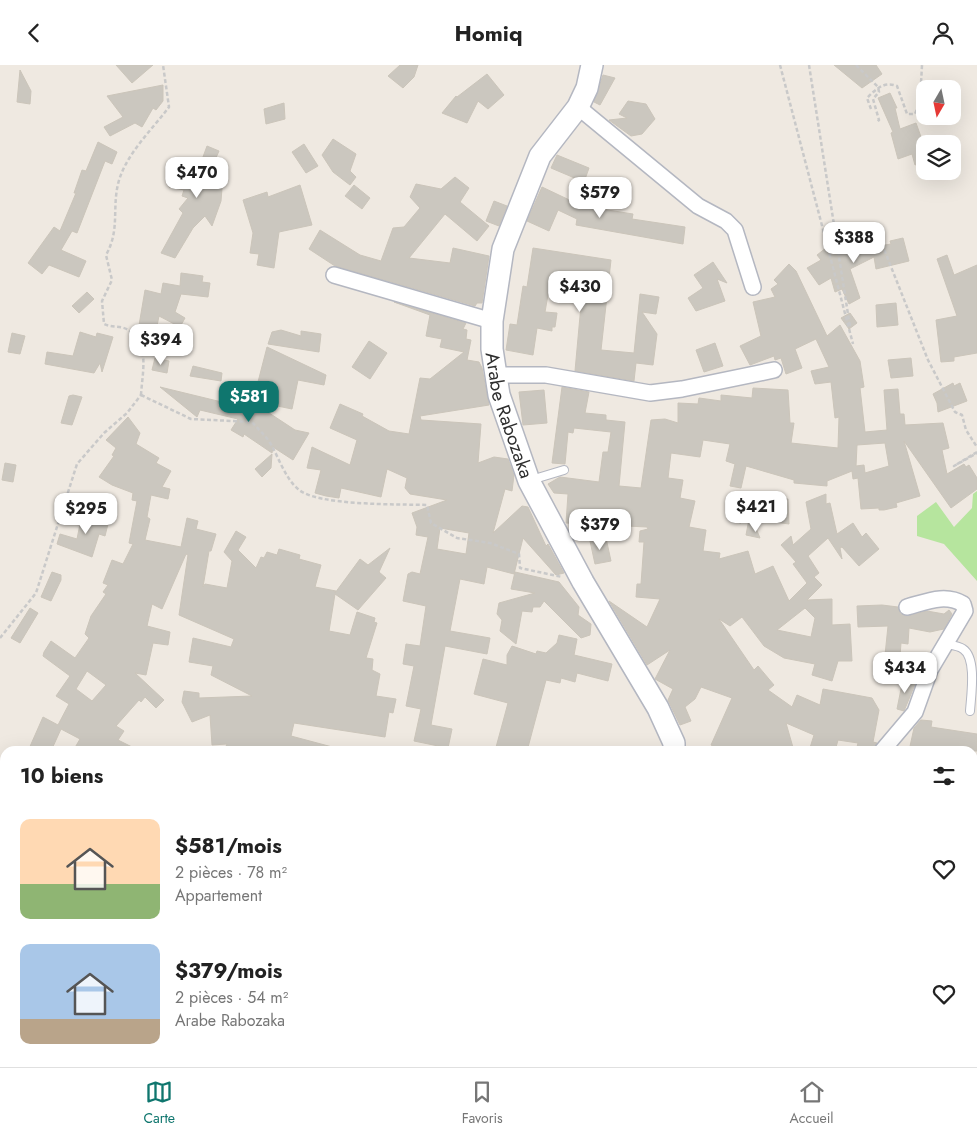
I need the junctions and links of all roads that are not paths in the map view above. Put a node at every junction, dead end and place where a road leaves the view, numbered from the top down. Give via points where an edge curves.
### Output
1 (592, 65) edge
2 (578, 107) junction
3 (334, 275) dead end
4 (753, 287) dead end
5 (492, 321) junction
6 (774, 370) dead end
7 (496, 375) junction
8 (564, 469) dead end
9 (529, 481) junction
10 (907, 607) dead end
11 (947, 644) junction
12 (970, 711) dead end
13 (674, 746) edge
14 (886, 746) edge

1 - 2 street, Arabe Rabozaka via 587,88
2 - 4 street via 698,206 726,221 735,230
2 - 5 street, Arabe Rabozaka via 540,156 516,213 503,249
3 - 5 street
5 - 7 street, Arabe Rabozaka
6 - 7 street via 650,393 546,375
7 - 9 street, Arabe Rabozaka via 499,395
8 - 9 lane
9 - 13 street, Arabe Rabozaka via 583,582 658,708
10 - 11 street via 941,598 954,599 963,605 965,611
11 - 12 lane via 962,648 969,655 972,673
11 - 14 street via 930,670 915,712

